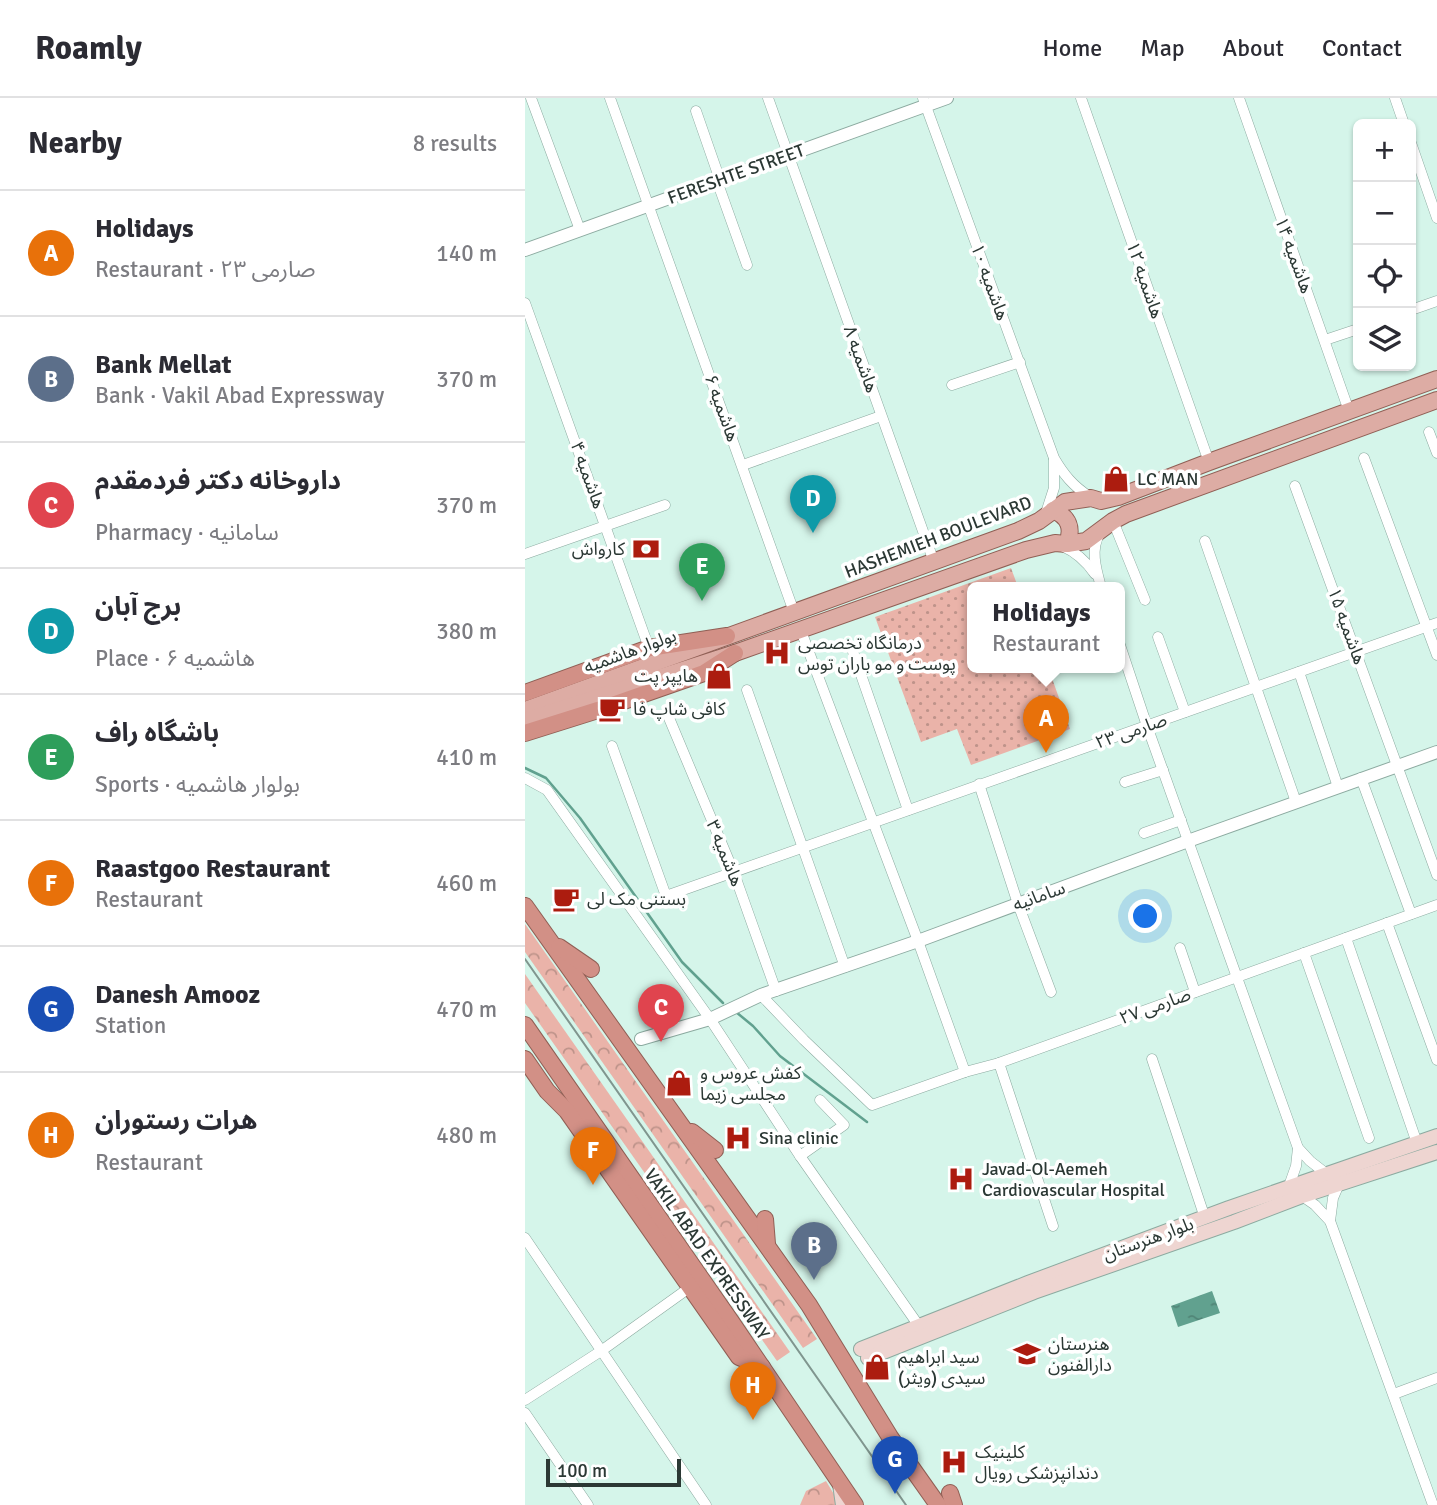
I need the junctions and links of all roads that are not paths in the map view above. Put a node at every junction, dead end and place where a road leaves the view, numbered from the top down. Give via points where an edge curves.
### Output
1 (531, 98) edge
2 (610, 98) edge
3 (768, 98) edge
4 (947, 98) edge
5 (1081, 98) edge
6 (1239, 98) edge
7 (1395, 98) edge
8 (925, 102) edge
9 (696, 111) dead end
10 (1402, 119) edge
11 (788, 155) junction
12 (1416, 157) edge
13 (718, 181) junction
14 (650, 205) junction
15 (1437, 218) edge
16 (580, 230) junction
17 (525, 250) edge
18 (747, 265) dead end
19 (1437, 301) edge
20 (525, 303) edge
21 (1416, 308) edge
22 (1353, 331) edge
23 (1325, 340) junction
24 (1020, 362) junction
25 (1437, 379) edge
26 (952, 386) dead end
27 (1437, 400) edge
28 (1349, 411) junction
29 (881, 416) junction
30 (1301, 429) junction
31 (1429, 432) dead end
32 (1307, 447) junction
33 (1437, 453) edge
34 (1054, 458) junction
35 (1364, 458) dead end
36 (1209, 462) junction
37 (743, 465) junction
38 (1295, 486) dead end
39 (1091, 498) junction
40 (665, 505) dead end
41 (1049, 514) junction
42 (606, 525) junction
43 (1108, 525) junction
44 (1205, 541) dead end
45 (1061, 543) junction
46 (525, 554) edge
47 (934, 562) junction
48 (1099, 582) edge
49 (1100, 582) edge
50 (1145, 600) dead end
51 (794, 612) junction
52 (1432, 625) edge
53 (801, 631) junction
54 (727, 636) junction
55 (1158, 638) dead end
56 (851, 646) dead end
57 (649, 648) junction
58 (1356, 651) junction
59 (735, 653) junction
60 (1437, 655) edge
61 (1125, 660) edge
62 (1299, 672) junction
63 (1256, 687) junction
64 (747, 690) dead end
65 (525, 693) edge
66 (550, 708) junction
67 (525, 710) edge
68 (1185, 712) junction
69 (669, 718) dead end
70 (525, 722) edge
71 (1147, 726) junction
72 (525, 733) edge
73 (612, 746) dead end
74 (1437, 752) edge
75 (1398, 766) junction
76 (1163, 770) junction
77 (525, 778) edge
78 (1360, 778) junction
79 (1125, 782) dead end
80 (979, 784) junction
81 (1338, 786) junction
82 (1296, 802) junction
83 (908, 810) junction
84 (1181, 820) junction
85 (873, 823) junction
86 (1144, 833) dead end
87 (1188, 841) junction
88 (803, 848) junction
89 (734, 873) junction
90 (1437, 875) edge
91 (1018, 904) junction
92 (1437, 905) edge
93 (525, 906) edge
94 (1411, 914) junction
95 (1387, 922) junction
96 (1346, 937) junction
97 (548, 939) junction
98 (918, 941) junction
99 (1179, 948) dead end
100 (1304, 953) junction
101 (845, 967) junction
102 (591, 969) dead end
103 (1237, 977) junction
104 (776, 991) junction
105 (1051, 992) dead end
106 (1195, 992) junction
107 (761, 995) junction
108 (710, 1019) junction
109 (525, 1025) edge
110 (641, 1039) dead end
111 (525, 1059) edge
112 (1152, 1059) dead end
113 (1437, 1060) edge
114 (999, 1063) junction
115 (965, 1072) junction
116 (820, 1100) dead end
117 (679, 1122) junction
118 (1437, 1136) edge
119 (1369, 1138) dead end
120 (1417, 1143) junction
121 (1298, 1148) junction
122 (715, 1150) dead end
123 (1437, 1152) edge
124 (800, 1156) junction
125 (1334, 1179) junction
126 (1289, 1186) junction
127 (1302, 1196) junction
128 (1232, 1215) junction
129 (1205, 1218) junction
130 (765, 1219) dead end
131 (1330, 1221) junction
132 (1053, 1226) dead end
133 (525, 1238) edge
134 (768, 1247) junction
135 (689, 1289) junction
136 (919, 1326) junction
137 (601, 1351) junction
138 (761, 1367) junction
139 (1437, 1378) edge
140 (1394, 1394) junction
141 (525, 1400) edge
142 (525, 1413) edge
143 (840, 1484) junction
144 (587, 1505) edge
145 (706, 1505) edge
146 (843, 1505) edge
147 (855, 1505) edge
148 (938, 1505) edge
149 (1433, 1505) edge

1 - 16 street
2 - 14 street, هاشمیه ۶
3 - 11 street, هاشمیه ۸
4 - 8 street, FERESHTE STREET
5 - 36 street, هاشمیه ۱۲
6 - 23 street, هاشمیه ۱۴
7 - 10 street
8 - 11 street, FERESHTE STREET
8 - 24 street, هاشمیه ۱۰
9 - 13 street
11 - 13 street, FERESHTE STREET
11 - 29 street, هاشمیه ۸
12 - 15 street
13 - 14 street, FERESHTE STREET
13 - 18 street
14 - 16 street, FERESHTE STREET
14 - 37 street, هاشمیه ۶
16 - 17 street, FERESHTE STREET
19 - 21 street
20 - 42 street, هاشمیه ۴
22 - 23 street
23 - 28 street, هاشمیه ۱۴
24 - 26 street
24 - 34 street, هاشمیه ۱۰
25 - 28 main road, HASHEMIEH BOULEVARD
27 - 32 main road
28 - 30 main road, HASHEMIEH BOULEVARD
29 - 37 street
29 - 47 street, هاشمیه ۸
30 - 32 main road
30 - 36 main road, HASHEMIEH BOULEVARD
31 - 33 street
32 - 43 main road via 1126,514
34 - 39 street via 1063,474
34 - 41 street
35 - 52 street
36 - 39 main road, HASHEMIEH BOULEVARD via 1118,497
37 - 51 street, هاشمیه ۶
38 - 58 street, هاشمیه ۱۵
39 - 41 main road, HASHEMIEH BOULEVARD via 1065,502
40 - 42 street
41 - 45 main road via 1061,513 1070,527 1070,536
41 - 47 main road, HASHEMIEH BOULEVARD via 1018,531
42 - 46 street
42 - 57 street, هاشمیه ۴
43 - 45 main road via 1086,541
43 - 49 street via 1096,540
43 - 50 street
44 - 63 street
45 - 48 street via 1088,564
45 - 53 main road via 1026,550
47 - 51 main road, HASHEMIEH BOULEVARD
51 - 54 main road, HASHEMIEH BOULEVARD
52 - 58 street, صارمی ۲۳
52 - 60 street
53 - 59 main road
53 - 85 street
54 - 57 highway
54 - 66 main road, بولوار هاشمیه
55 - 68 street
56 - 83 street
57 - 65 highway
58 - 62 street, صارمی ۲۳
58 - 75 street, هاشمیه ۱۵
59 - 66 main road, بولوار هاشمیه
59 - 72 highway via 704,673
61 - 71 street
62 - 63 street, صارمی ۲۳
62 - 81 street
63 - 68 street, صارمی ۲۳
63 - 82 street
64 - 88 street
66 - 67 main road
66 - 70 main road
68 - 71 street, صارمی ۲۳
69 - 89 street, هاشمیه ۳
71 - 76 street
71 - 80 street, صارمی ۲۳
73 - 89 street, صارمی ۲۳ via 666,896
74 - 75 street, سامانیه
75 - 78 street, سامانیه
75 - 90 street, هاشمیه ۱۵
76 - 79 street
76 - 84 street
77 - 108 street via 547,790
78 - 81 street, سامانیه
78 - 94 street
80 - 83 street, صارمی ۲۳
80 - 91 street
81 - 82 street, سامانیه
82 - 87 street, سامانیه
83 - 85 street, صارمی ۲۳
84 - 86 street
84 - 87 street
85 - 88 street, صارمی ۲۳
85 - 98 street
87 - 91 street, سامانیه
87 - 103 street
88 - 89 street, صارمی ۲۳
88 - 101 street
89 - 104 street, هاشمیه ۳
91 - 98 street, سامانیه
91 - 105 street
92 - 94 street, صارمی ۲۷
93 - 97 highway
94 - 95 street, صارمی ۲۷
95 - 96 street, صارمی ۲۷
95 - 113 street
96 - 100 street, صارمی ۲۷
96 - 120 street
97 - 102 highway
97 - 117 highway
98 - 101 street, سامانیه
98 - 115 street
99 - 106 street
100 - 103 street, صارمی ۲۷
100 - 119 street
101 - 104 street, سامانیه
103 - 106 street, صارمی ۲۷
103 - 121 street
104 - 107 street, سامانیه
106 - 114 street, صارمی ۲۷
107 - 108 street, سامانیه
107 - 115 street, صارمی ۲۷ via 872,1105
108 - 110 street, سامانیه
108 - 124 street
109 - 138 highway, VAKIL ABAD EXPRESSWAY
111 - 135 highway via 567,1111
112 - 129 street
114 - 115 street, صارمی ۲۷
114 - 132 street
116 - 124 street via 844,1125
117 - 122 highway
117 - 134 highway
118 - 120 main road, بلوار هنرستان
120 - 125 main road, بلوار هنرستان
121 - 125 street
121 - 126 street
123 - 125 main road, بلوار هنرستان
124 - 136 street
125 - 126 main road, بلوار هنرستان
125 - 127 main road, بلوار هنرستان
125 - 131 street
126 - 128 main road, بلوار هنرستان
127 - 128 main road, بلوار هنرستان
127 - 131 street
128 - 129 main road, بلوار هنرستان
128 - 136 main road, بلوار هنرستان via 865,1354
129 - 136 main road, بلوار هنرستان
130 - 134 highway
131 - 140 street
133 - 137 street
134 - 148 highway
135 - 137 street
135 - 138 highway via 739,1357
137 - 141 street
137 - 145 street
138 - 143 highway, VAKIL ABAD EXPRESSWAY
139 - 140 street
140 - 149 street
142 - 144 street
143 - 146 main road
143 - 147 highway, VAKIL ABAD EXPRESSWAY

